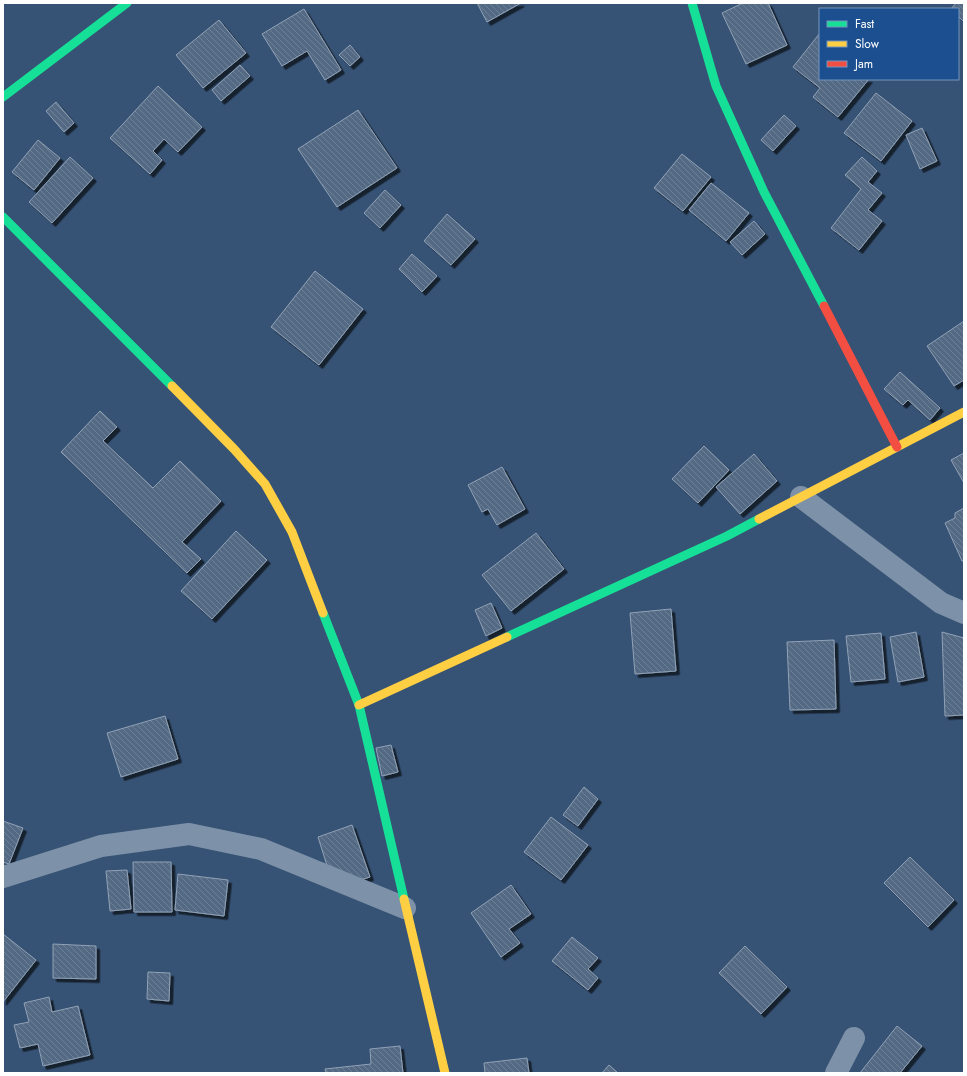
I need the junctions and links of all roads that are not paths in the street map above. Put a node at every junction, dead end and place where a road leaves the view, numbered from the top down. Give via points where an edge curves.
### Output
1 (127, 3) edge
2 (692, 3) edge
3 (3, 97) edge
4 (3, 217) edge
5 (964, 412) edge
6 (897, 447) junction
7 (801, 497) junction
8 (964, 613) edge
9 (359, 705) junction
10 (3, 877) edge
11 (406, 908) junction
12 (854, 1038) dead end
13 (445, 1073) edge
14 (836, 1073) edge

1 - 3 street
2 - 6 street via 716,86 764,192
4 - 9 street via 229,443 265,484 292,532
5 - 6 street
6 - 7 street
7 - 8 street via 941,603
7 - 9 street via 727,536
9 - 11 street
10 - 11 street via 101,846 189,834 261,849
11 - 13 street
12 - 14 street

